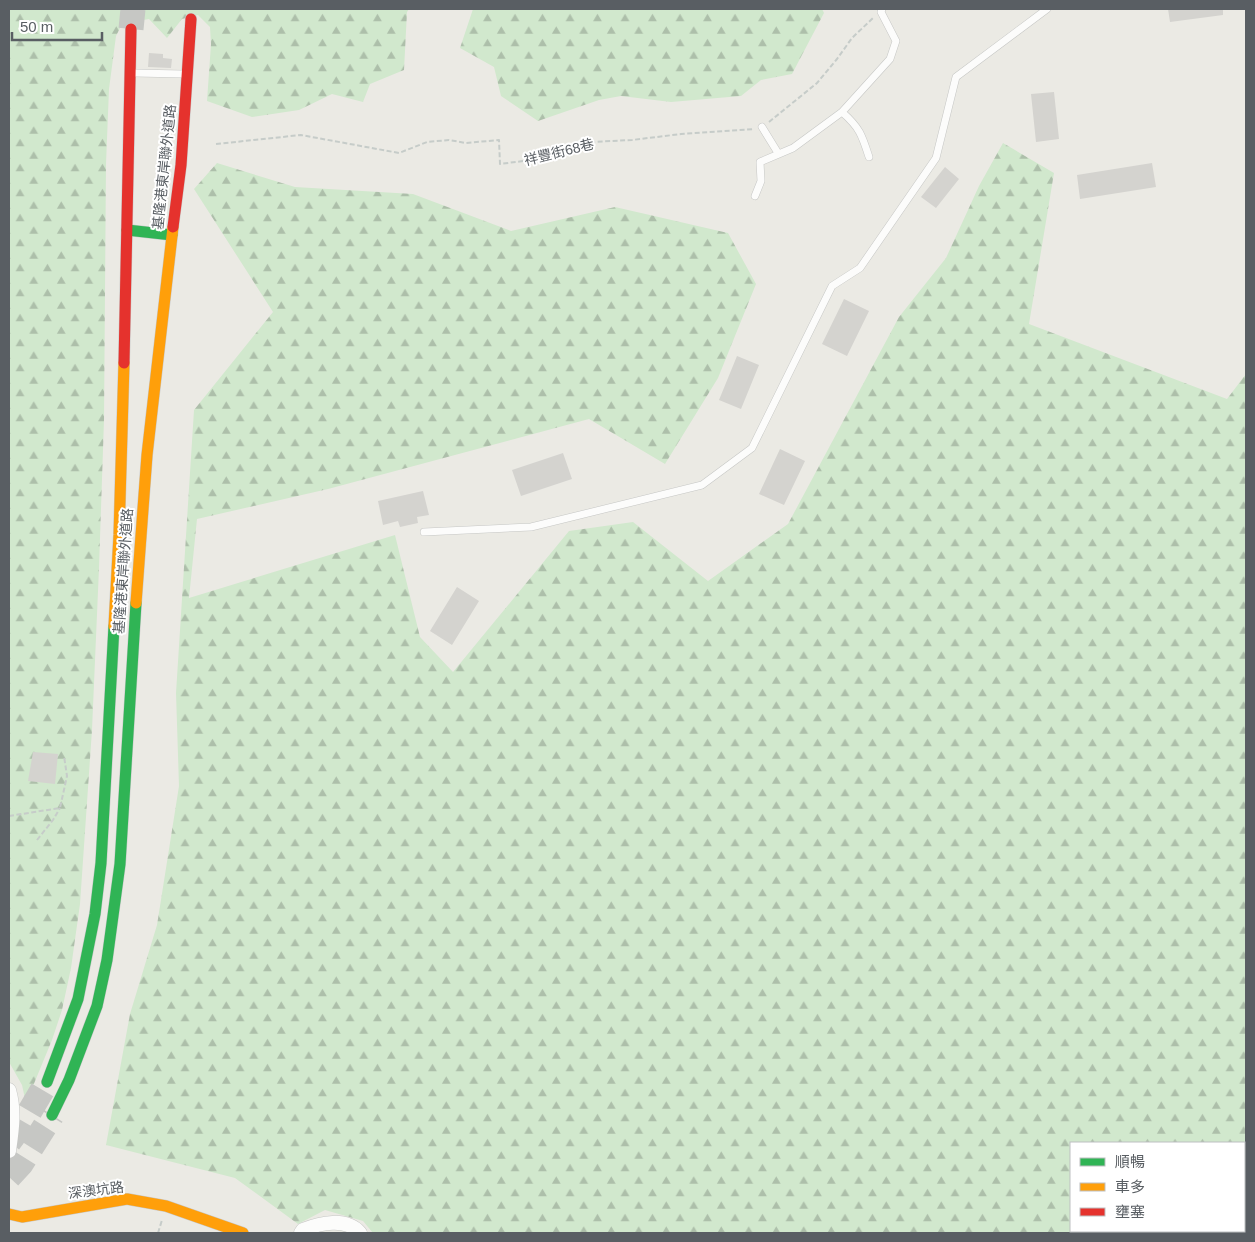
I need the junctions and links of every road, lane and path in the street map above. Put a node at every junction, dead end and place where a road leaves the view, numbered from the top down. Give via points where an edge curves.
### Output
1 (1047, 9) edge
2 (881, 10) edge
3 (191, 20) dead end
4 (131, 29) tunnel mouth
5 (130, 72) junction
6 (187, 75) junction
7 (842, 112) junction
8 (762, 127) junction
9 (216, 144) dead end
10 (778, 154) junction
11 (869, 157) dead end
12 (755, 196) dead end
13 (127, 230) junction
14 (172, 235) junction
15 (424, 532) dead end
16 (64, 756) dead end
17 (60, 808) junction
18 (9, 816) edge
19 (37, 840) dead end
20 (47, 1082) tunnel mouth
21 (9, 1090) edge
22 (52, 1115) tunnel mouth
23 (9, 1151) edge
24 (9, 1214) edge
25 (243, 1233) edge
26 (302, 1233) edge
27 (360, 1233) edge

1 - 15 lane via 956,77 936,158 860,268 832,286 752,448 702,485 531,526
2 - 7 lane via 896,41 890,59
2 - 8 path, 祥豐街68巷 via 852,38 817,83
3 - 6 main road, 基隆港東岸聯外道路
4 - 5 main road, 基隆港東岸聯外道路
5 - 6 lane
5 - 13 main road, 基隆港東岸聯外道路
6 - 14 main road, 基隆港東岸聯外道路
7 - 10 lane via 793,148
7 - 11 lane via 857,125
8 - 9 path, 祥豐街68巷 via 747,131 591,142 546,158 500,164 499,140 427,142 399,153 301,135
8 - 10 lane
10 - 12 lane via 760,162 761,180
13 - 14 main road
13 - 20 main road, 基隆港東岸聯外道路 via 124,414 101,863 89,954 77,1001
14 - 22 main road, 基隆港東岸聯外道路 via 147,455 116,906 97,1006
16 - 17 path via 67,776
17 - 18 path
17 - 19 path
21 - 23 street via 12,1101
24 - 25 main road, 深澳坑路 via 22,1217 127,1199 166,1206
26 - 27 street via 302,1230 330,1222 347,1225

